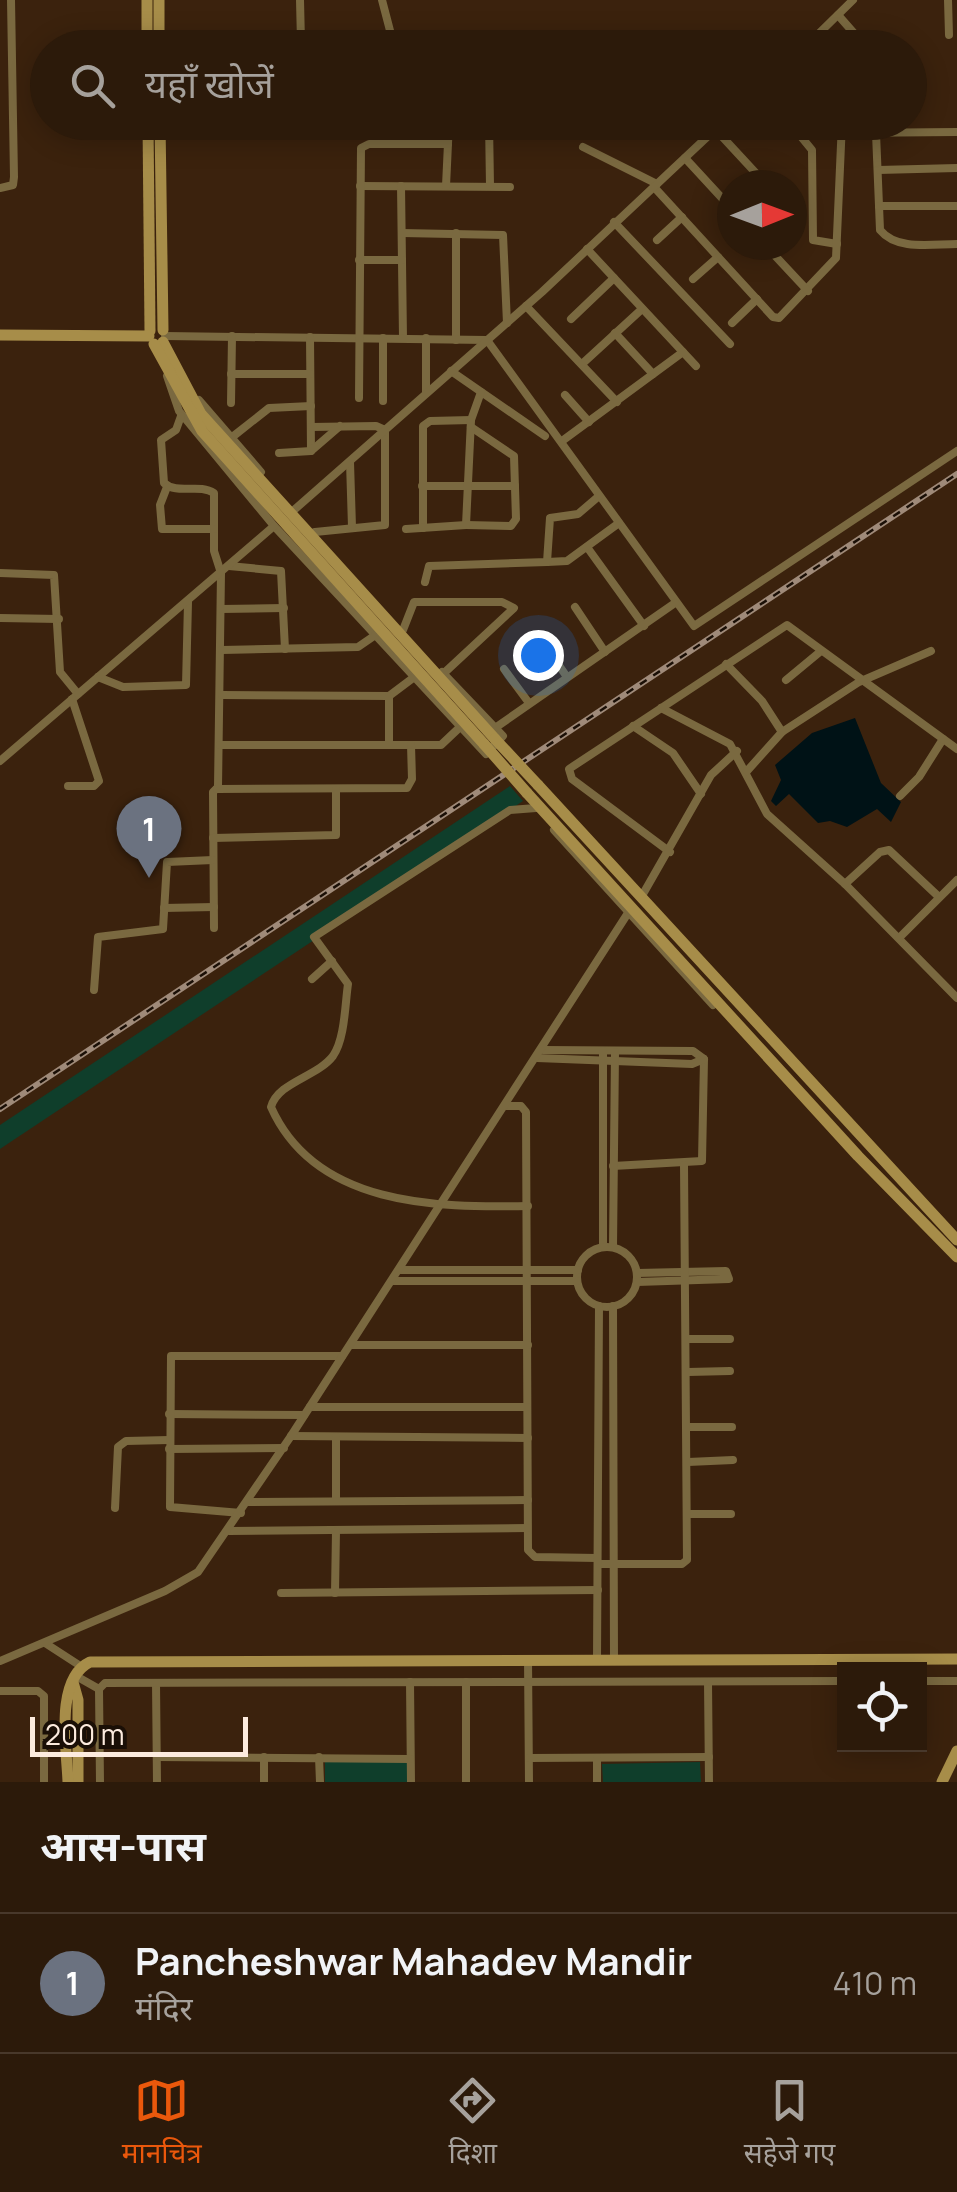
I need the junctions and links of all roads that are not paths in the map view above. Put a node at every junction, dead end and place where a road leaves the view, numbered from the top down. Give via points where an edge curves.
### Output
1 (11, 0) edge
2 (146, 0) edge
3 (159, 0) edge
4 (300, 0) edge
5 (382, 0) edge
6 (853, 0) edge
7 (948, 0) edge
8 (838, 15) junction
9 (0, 24) edge
10 (11, 24) junction
11 (151, 30) edge
12 (155, 30) edge
13 (301, 30) edge
14 (394, 30) edge
15 (823, 30) edge
16 (851, 30) edge
17 (949, 34) dead end
18 (0, 54) edge
19 (12, 54) junction
20 (0, 81) edge
21 (12, 81) junction
22 (927, 132) edge
23 (957, 132) edge
24 (149, 140) edge
25 (160, 140) edge
26 (448, 140) edge
27 (489, 140) edge
28 (704, 140) edge
29 (731, 140) edge
30 (805, 140) edge
31 (842, 140) edge
32 (876, 140) edge
33 (448, 144) junction
34 (583, 148) dead end
35 (684, 158) junction
36 (957, 168) edge
37 (755, 170) edge
38 (878, 170) junction
39 (360, 186) junction
40 (401, 186) junction
41 (446, 186) junction
42 (490, 186) junction
43 (510, 186) dead end
44 (655, 186) junction
45 (0, 188) edge
46 (717, 194) edge
47 (879, 206) junction
48 (957, 206) edge
49 (682, 218) junction
50 (614, 222) junction
51 (402, 233) junction
52 (456, 233) junction
53 (657, 240) dead end
54 (838, 244) junction
55 (957, 244) edge
56 (587, 249) junction
57 (717, 255) edge
58 (717, 257) edge
59 (359, 260) junction
60 (402, 260) junction
61 (722, 260) edge
62 (779, 260) edge
63 (614, 278) junction
64 (693, 279) dead end
65 (808, 291) junction
66 (757, 299) junction
67 (526, 306) junction
68 (642, 309) junction
69 (571, 319) dead end
70 (507, 322) junction
71 (732, 323) dead end
72 (616, 334) junction
73 (0, 335) edge
74 (157, 336) junction
75 (232, 336) junction
76 (310, 337) junction
77 (359, 337) junction
78 (383, 338) junction
79 (403, 338) junction
80 (426, 338) junction
81 (456, 340) junction
82 (488, 340) junction
83 (730, 344) dead end
84 (683, 352) junction
85 (582, 364) junction
86 (696, 366) dead end
87 (452, 371) junction
88 (232, 374) junction
89 (310, 374) junction
90 (653, 374) junction
91 (174, 376) junction
92 (481, 392) junction
93 (426, 393) junction
94 (565, 395) dead end
95 (359, 398) dead end
96 (383, 401) dead end
97 (231, 402) dead end
98 (616, 402) junction
99 (311, 406) junction
100 (181, 415) junction
101 (588, 422) junction
102 (471, 423) junction
103 (340, 426) junction
104 (311, 427) junction
105 (385, 430) junction
106 (545, 436) dead end
107 (231, 438) junction
108 (562, 441) junction
109 (957, 450) edge
110 (310, 452) junction
111 (280, 453) dead end
112 (350, 462) junction
113 (422, 486) junction
114 (469, 486) junction
115 (515, 486) junction
116 (166, 487) junction
117 (599, 496) junction
118 (294, 510) junction
119 (619, 523) junction
120 (466, 525) junction
121 (274, 526) junction
122 (352, 527) junction
123 (422, 528) junction
124 (214, 529) junction
125 (406, 529) dead end
126 (314, 532) junction
127 (586, 548) junction
128 (547, 562) junction
129 (229, 566) junction
130 (0, 572) edge
131 (220, 573) junction
132 (424, 582) dead end
133 (188, 602) junction
134 (675, 603) junction
135 (574, 607) dead end
136 (284, 608) junction
137 (221, 609) junction
138 (0, 618) edge
139 (59, 619) junction
140 (644, 626) junction
141 (403, 630) junction
142 (374, 636) junction
143 (542, 642) dead end
144 (285, 649) junction
145 (222, 650) junction
146 (821, 651) junction
147 (931, 651) dead end
148 (604, 652) junction
149 (726, 664) junction
150 (504, 669) dead end
151 (443, 674) junction
152 (98, 677) junction
153 (567, 677) junction
154 (413, 678) junction
155 (786, 680) dead end
156 (859, 682) junction
157 (222, 695) junction
158 (75, 696) junction
159 (388, 696) junction
160 (529, 704) junction
161 (661, 708) junction
162 (633, 726) junction
163 (459, 728) junction
164 (782, 732) junction
165 (491, 737) junction
166 (943, 739) junction
167 (220, 745) junction
168 (389, 745) junction
169 (412, 745) junction
170 (957, 749) edge
171 (737, 752) junction
172 (0, 760) edge
173 (747, 772) junction
174 (68, 786) dead end
175 (217, 789) junction
176 (336, 790) junction
177 (701, 794) junction
178 (535, 795) junction
179 (900, 796) dead end
180 (213, 838) junction
181 (670, 852) junction
182 (214, 860) junction
183 (957, 880) edge
184 (846, 884) junction
185 (643, 894) junction
186 (939, 897) junction
187 (214, 907) junction
188 (164, 908) junction
189 (628, 913) junction
190 (214, 928) dead end
191 (898, 938) junction
192 (332, 961) junction
193 (312, 978) dead end
194 (94, 990) dead end
195 (957, 998) edge
196 (603, 1051) junction
197 (615, 1052) junction
198 (540, 1054) junction
199 (704, 1058) junction
200 (603, 1062) junction
201 (615, 1063) junction
202 (505, 1106) junction
203 (861, 1150) junction
204 (684, 1165) junction
205 (613, 1166) junction
206 (528, 1206) junction
207 (438, 1208) junction
208 (956, 1236) edge
209 (603, 1247) junction
210 (614, 1247) junction
211 (957, 1256) edge
212 (399, 1270) junction
213 (578, 1270) junction
214 (528, 1272) junction
215 (687, 1276) junction
216 (637, 1277) junction
217 (392, 1280) junction
218 (577, 1281) junction
219 (529, 1283) junction
220 (599, 1306) junction
221 (613, 1306) junction
222 (688, 1339) junction
223 (730, 1339) dead end
224 (528, 1344) junction
225 (350, 1345) junction
226 (342, 1356) junction
227 (730, 1371) dead end
228 (688, 1372) junction
229 (528, 1407) junction
230 (307, 1411) junction
231 (170, 1414) junction
232 (689, 1427) junction
233 (732, 1427) dead end
234 (291, 1436) junction
235 (336, 1436) junction
236 (528, 1438) junction
237 (169, 1444) junction
238 (284, 1448) junction
239 (733, 1460) dead end
240 (688, 1462) junction
241 (336, 1500) junction
242 (528, 1500) junction
243 (248, 1502) junction
244 (115, 1508) dead end
245 (241, 1512) junction
246 (688, 1514) junction
247 (731, 1514) dead end
248 (527, 1528) junction
249 (229, 1531) junction
250 (336, 1531) junction
251 (598, 1561) junction
252 (614, 1564) junction
253 (598, 1590) junction
254 (335, 1593) junction
255 (281, 1594) dead end
256 (45, 1643) junction
257 (528, 1659) junction
258 (598, 1659) junction
259 (614, 1659) junction
260 (957, 1659) edge
261 (0, 1661) edge
262 (77, 1675) junction
263 (837, 1681) edge
264 (927, 1681) edge
265 (957, 1681) edge
266 (410, 1682) junction
267 (466, 1682) junction
268 (528, 1682) junction
269 (708, 1682) junction
270 (156, 1683) junction
271 (99, 1690) junction
272 (0, 1691) edge
273 (957, 1751) edge
274 (156, 1757) junction
275 (709, 1757) junction
276 (264, 1758) junction
277 (319, 1758) junction
278 (528, 1758) junction
279 (597, 1758) junction
280 (410, 1759) junction
281 (44, 1782) edge
282 (68, 1782) edge
283 (78, 1782) edge
284 (100, 1782) edge
285 (157, 1782) edge
286 (264, 1782) edge
287 (320, 1782) edge
288 (410, 1782) edge
289 (466, 1782) edge
290 (529, 1782) edge
291 (597, 1782) edge
292 (709, 1782) edge
293 (942, 1782) edge

1 - 10 street
2 - 11 main road
3 - 12 main road
4 - 13 street
5 - 14 street
6 - 8 street
7 - 17 street
8 - 15 street
8 - 16 street
9 - 10 street
10 - 19 street
18 - 19 street
19 - 21 street
20 - 21 street
21 - 45 street via 14,177 13,185
22 - 23 street
24 - 74 main road
25 - 74 main road
26 - 33 street
27 - 42 street
28 - 35 street
29 - 37 street
30 - 54 street via 812,150 813,240
31 - 54 street
32 - 38 street
33 - 39 street via 362,146
33 - 41 street
34 - 44 street
35 - 44 street
35 - 46 street
36 - 38 street
38 - 47 street
39 - 40 street
39 - 59 street
40 - 41 street
40 - 51 street
41 - 42 street
42 - 43 street
44 - 49 street
44 - 50 street
47 - 48 street
47 - 55 street via 880,230 889,240
49 - 53 street
49 - 57 street
50 - 56 street
50 - 83 street
51 - 52 street
51 - 60 street
52 - 70 street via 503,235
52 - 81 street
54 - 65 street via 833,264
56 - 63 street
56 - 67 street
58 - 64 street
59 - 60 street
59 - 77 street
60 - 79 street
61 - 66 street
62 - 65 street
63 - 68 street
63 - 69 street
65 - 66 street via 776,318
66 - 71 street
67 - 70 street
67 - 85 street
68 - 72 street
68 - 84 street
70 - 82 street
72 - 85 street
72 - 90 street
73 - 74 main road
74 - 75 street
74 - 91 main road
75 - 76 street
75 - 88 street
76 - 77 street
76 - 89 street
77 - 78 street
77 - 95 street
78 - 79 street
78 - 96 street
79 - 80 street
80 - 81 street
80 - 93 street
81 - 82 street
82 - 87 street
82 - 108 street
84 - 86 street
84 - 90 street
85 - 98 street
87 - 92 street
87 - 93 street
88 - 89 street
88 - 97 street
89 - 99 street
90 - 98 street
91 - 100 street
91 - 107 street
91 - 165 main road via 202,431 260,500
92 - 102 street
92 - 106 street
93 - 105 street
94 - 101 street
98 - 101 street
99 - 104 street
99 - 107 street via 270,408
100 - 116 street via 176,430 161,440
100 - 121 street
101 - 108 street
102 - 113 street via 426,423
102 - 114 street
102 - 115 street via 514,456
103 - 104 street
103 - 105 street
103 - 110 street
104 - 110 street
105 - 112 street
105 - 122 street via 385,525
107 - 118 street
108 - 117 street
109 - 134 street via 699,626
110 - 111 street
112 - 118 street
112 - 122 street
113 - 114 street
113 - 123 street
114 - 115 street
114 - 120 street
115 - 120 street via 515,524
116 - 124 street via 212,490
116 - 124 street via 162,528
117 - 119 street
117 - 128 street via 578,514 550,518
118 - 126 street
119 - 127 street
119 - 134 street
120 - 123 street
121 - 129 street
121 - 142 street
122 - 126 street
123 - 125 street
124 - 131 street
126 - 141 street
127 - 128 street via 566,562
127 - 140 street
128 - 132 street via 427,566
129 - 131 street
129 - 136 street via 281,571
130 - 139 street via 54,575
131 - 133 street
131 - 137 street
133 - 152 street
133 - 152 street via 186,685 123,688
134 - 140 street
135 - 148 street
136 - 137 street
136 - 144 street
137 - 145 street
138 - 139 street
139 - 158 street via 60,672
140 - 148 street
141 - 151 street
141 - 151 street via 414,602 502,602 514,608
142 - 144 street via 358,647
142 - 154 street
143 - 153 street
144 - 145 street
145 - 157 street
146 - 149 street via 787,624
146 - 155 street
146 - 156 street
147 - 156 street
148 - 153 street
149 - 161 street
149 - 164 street
150 - 160 street
151 - 165 street
152 - 158 street
153 - 160 street
154 - 159 street
154 - 163 street
156 - 164 street
156 - 166 street
157 - 159 street
157 - 167 street
158 - 172 street
158 - 174 street via 99,781
159 - 168 street
160 - 165 street
161 - 162 street
161 - 171 street
162 - 177 street via 673,753
162 - 181 street via 569,774
163 - 165 street via 484,754 503,740
163 - 169 street via 447,743
164 - 173 street
165 - 178 main road, bridge
166 - 170 street
166 - 179 street
167 - 168 street
167 - 175 street
168 - 169 street
169 - 176 street via 407,788
171 - 173 street
171 - 177 street
173 - 184 street via 767,814
175 - 176 street
175 - 180 street
176 - 180 street via 336,835
177 - 181 street
178 - 185 street via 555,796
178 - 189 street
178 - 192 street via 316,936
178 - 203 main road
180 - 182 street
181 - 185 street
182 - 187 street
182 - 188 street via 167,862
183 - 186 street
184 - 186 street via 889,850
184 - 191 street
185 - 203 street via 848,1116
186 - 191 street
187 - 188 street
187 - 190 street
188 - 194 street via 158,932 98,937
189 - 198 street
189 - 203 street
191 - 195 street
192 - 193 street
192 - 207 street via 348,984 336,1053 273,1100 272,1111 318,1166 369,1191
196 - 197 street
196 - 198 street
196 - 200 street
197 - 199 street via 694,1051
197 - 201 street
198 - 200 street
198 - 202 street
199 - 201 street via 692,1064
199 - 204 street via 704,1157
200 - 201 street
200 - 209 street
201 - 205 street
202 - 206 street via 526,1112
202 - 207 street
203 - 208 main road
203 - 211 main road
204 - 205 street
204 - 215 street
205 - 210 street
206 - 207 street
206 - 214 street
207 - 212 street
209 - 210 street
209 - 213 street via 587,1254
210 - 216 street via 629,1256
212 - 214 street
212 - 217 street
213 - 214 street
213 - 218 street
214 - 219 street
215 - 216 street
215 - 222 street
216 - 221 street via 630,1296
217 - 219 street
217 - 225 street
218 - 219 street
218 - 220 street via 584,1297
219 - 224 street
220 - 221 street
220 - 251 street
221 - 252 street
222 - 223 street
222 - 228 street
224 - 225 street
224 - 229 street
225 - 226 street
226 - 230 street
226 - 231 street via 174,1354
227 - 228 street
228 - 232 street
229 - 230 street
229 - 236 street
230 - 231 street
230 - 234 street
231 - 237 street
232 - 233 street
232 - 240 street
234 - 235 street
234 - 238 street
235 - 236 street
235 - 241 street
236 - 242 street
237 - 238 street
237 - 244 street via 126,1441 118,1447
237 - 245 street via 170,1508
238 - 243 street
239 - 240 street
240 - 246 street
241 - 242 street
241 - 243 street
242 - 248 street
243 - 245 street
245 - 249 street
246 - 247 street
246 - 252 street via 686,1563
248 - 250 street
248 - 251 street via 530,1556
249 - 250 street
249 - 256 street via 190,1579
250 - 254 street
251 - 252 street
251 - 253 street
252 - 259 street
253 - 254 street
253 - 258 street
254 - 255 street
256 - 261 street
256 - 262 street
257 - 258 main road
257 - 262 main road via 101,1660
257 - 268 street
258 - 259 main road
259 - 260 main road
262 - 271 street
262 - 282 main road via 67,1698
262 - 283 main road
263 - 269 street
264 - 265 street
266 - 267 street
266 - 270 street
266 - 280 street
267 - 268 street
267 - 289 street
268 - 269 street
268 - 278 street
269 - 275 street
270 - 271 street via 105,1683
270 - 274 street
271 - 284 street
272 - 281 street via 42,1693
273 - 293 main road
274 - 276 street
274 - 285 street
275 - 279 street
275 - 292 street
276 - 277 street
276 - 286 street
277 - 280 street
277 - 287 street
278 - 279 street
278 - 290 street
279 - 291 street
280 - 288 street

